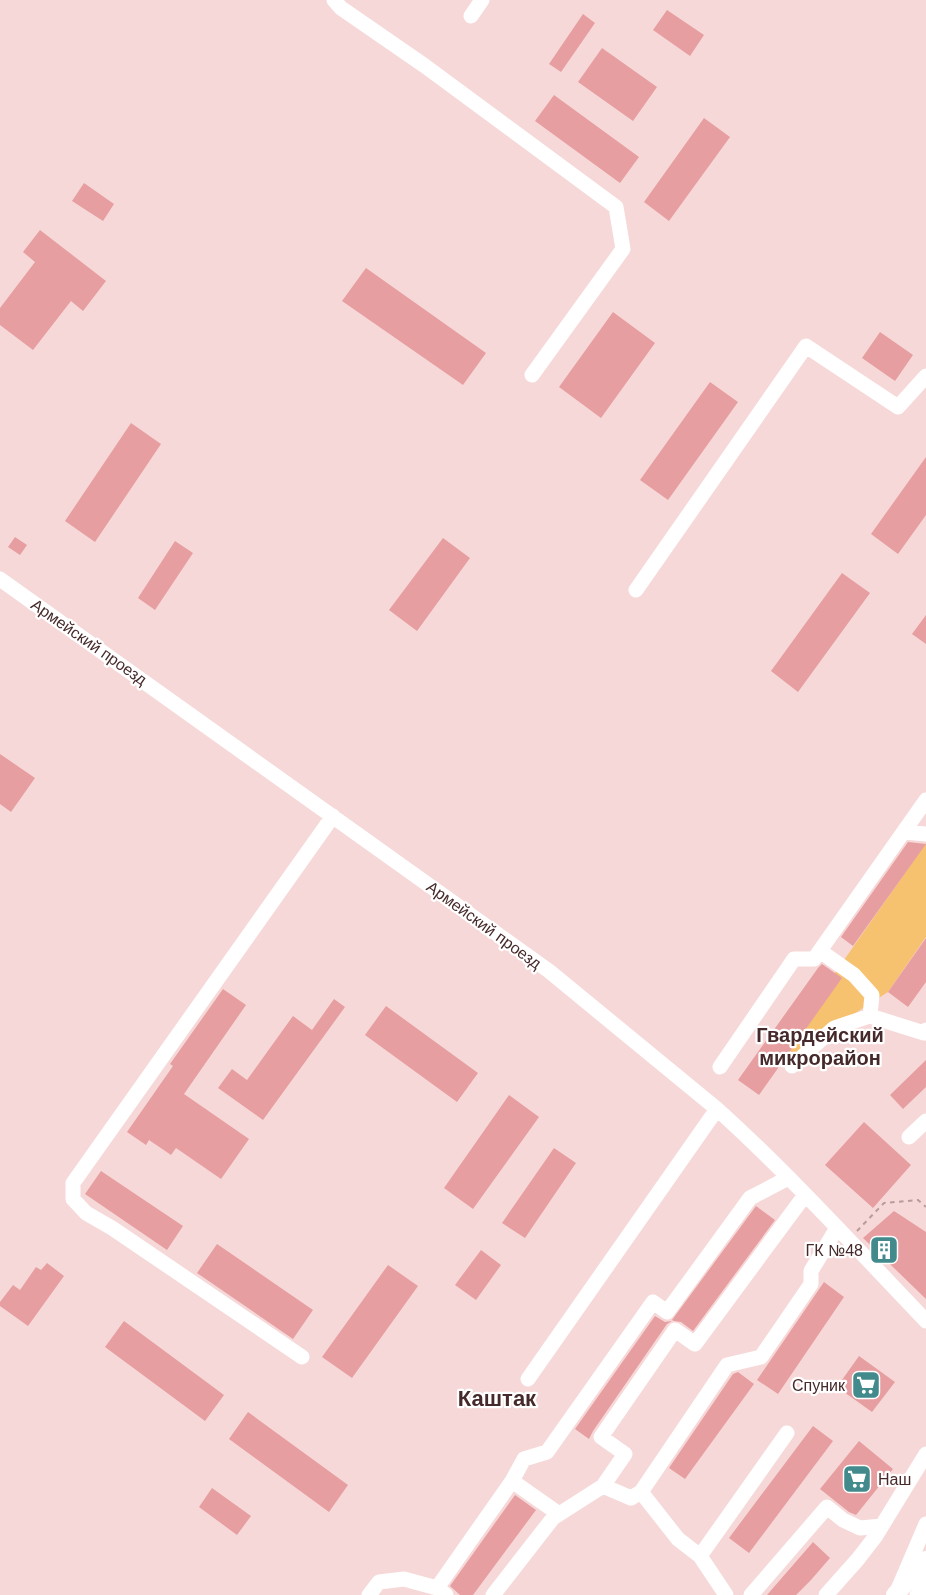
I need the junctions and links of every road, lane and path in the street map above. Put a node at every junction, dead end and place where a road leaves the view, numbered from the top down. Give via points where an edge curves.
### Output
1 (334, 0) edge
2 (482, 0) edge
3 (471, 16) dead end
4 (532, 375) dead end
5 (926, 376) edge
6 (0, 579) edge
7 (636, 590) dead end
8 (926, 801) edge
9 (333, 816) junction
10 (904, 832) junction
11 (926, 834) edge
12 (820, 951) junction
13 (870, 1016) junction
14 (926, 1030) edge
15 (792, 1066) dead end
16 (720, 1067) dead end
17 (717, 1108) junction
18 (926, 1121) edge
19 (909, 1137) dead end
20 (788, 1178) junction
21 (805, 1195) junction
22 (926, 1207) edge
23 (837, 1228) junction
24 (848, 1239) junction
25 (926, 1321) edge
26 (302, 1357) dead end
27 (528, 1380) dead end
28 (787, 1433) dead end
29 (926, 1454) edge
30 (512, 1481) junction
31 (603, 1486) junction
32 (641, 1492) junction
33 (559, 1514) junction
34 (926, 1524) edge
35 (882, 1526) junction
36 (700, 1556) junction
37 (926, 1560) edge
38 (926, 1580) edge
39 (442, 1592) edge
40 (369, 1595) edge
41 (493, 1595) edge
42 (726, 1595) edge
43 (751, 1595) edge
44 (826, 1595) edge
45 (895, 1595) edge
46 (917, 1595) edge

1 - 4 street via 616,207 623,249
2 - 3 street
5 - 7 street via 898,408 806,346
6 - 9 street, Армейский проезд
8 - 10 street
9 - 17 street, Армейский проезд via 549,971
9 - 26 street via 73,1183 73,1199 86,1213
10 - 11 street
10 - 12 street
12 - 13 street via 854,975 872,995
12 - 16 street via 814,959 794,959
13 - 14 street via 924,1033
13 - 15 street via 834,1028
17 - 20 street, Армейский проезд
17 - 27 street
18 - 19 street
20 - 21 street, Армейский проезд
20 - 30 street via 750,1198 667,1312 653,1302 547,1452 524,1459
21 - 23 street, Армейский проезд
21 - 31 street via 694,1344 675,1330 601,1437 625,1454
22 - 24 path via 918,1200 884,1203
23 - 24 street, Армейский проезд
23 - 32 street via 811,1271 811,1284 761,1357 727,1365
24 - 25 street, Армейский проезд
28 - 36 street
29 - 35 street
30 - 33 street
30 - 39 street
31 - 32 street via 631,1498
31 - 33 street
32 - 36 street via 678,1539
33 - 41 street
34 - 45 street
35 - 43 street via 860,1528 827,1507
35 - 44 street
36 - 42 street
37 - 45 main road
38 - 46 street
39 - 40 street via 404,1579 379,1581

